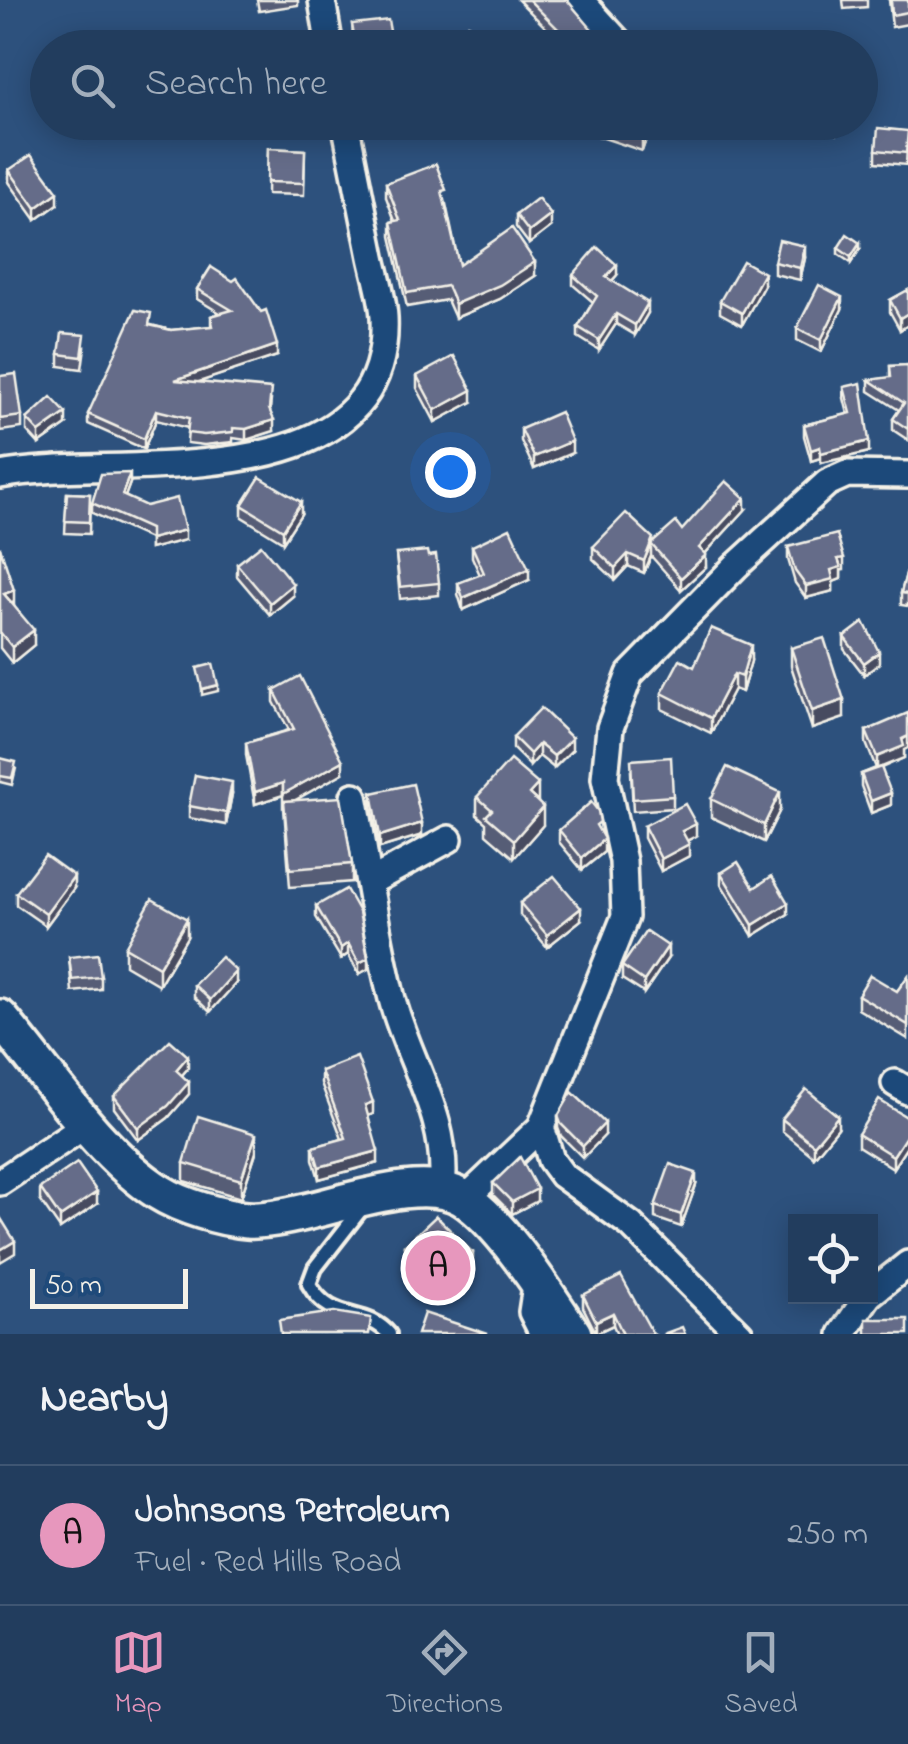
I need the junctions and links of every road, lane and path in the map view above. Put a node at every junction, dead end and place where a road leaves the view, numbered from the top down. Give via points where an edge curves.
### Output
1 (322, 0) edge
2 (580, 0) edge
3 (327, 30) edge
4 (608, 30) edge
5 (349, 140) edge
6 (0, 475) edge
7 (908, 475) edge
8 (354, 796) dead end
9 (449, 839) dead end
10 (370, 882) junction
11 (0, 1018) edge
12 (87, 1124) junction
13 (541, 1126) junction
14 (0, 1182) edge
15 (454, 1194) junction
16 (371, 1196) junction
17 (908, 1264) edge
18 (536, 1279) junction
19 (878, 1289) edge
20 (863, 1304) edge
21 (389, 1334) edge
22 (543, 1334) edge
23 (573, 1334) edge
24 (740, 1334) edge
25 (842, 1334) edge

1 - 3 street
2 - 4 street
5 - 6 street via 384,318 378,365 334,427 262,455
7 - 13 street via 848,474 827,483 630,674 610,728 604,778 623,861 625,917
8 - 10 street
9 - 10 street
10 - 15 street via 394,1005 426,1082
11 - 12 main road
12 - 14 street
12 - 16 main road via 160,1193 248,1220
13 - 15 street
13 - 24 street via 562,1175 631,1225
15 - 16 main road
15 - 18 main road
16 - 21 lane via 315,1268 310,1284 333,1312 380,1324
17 - 19 street
18 - 22 street via 532,1312
18 - 23 main road
20 - 25 street

